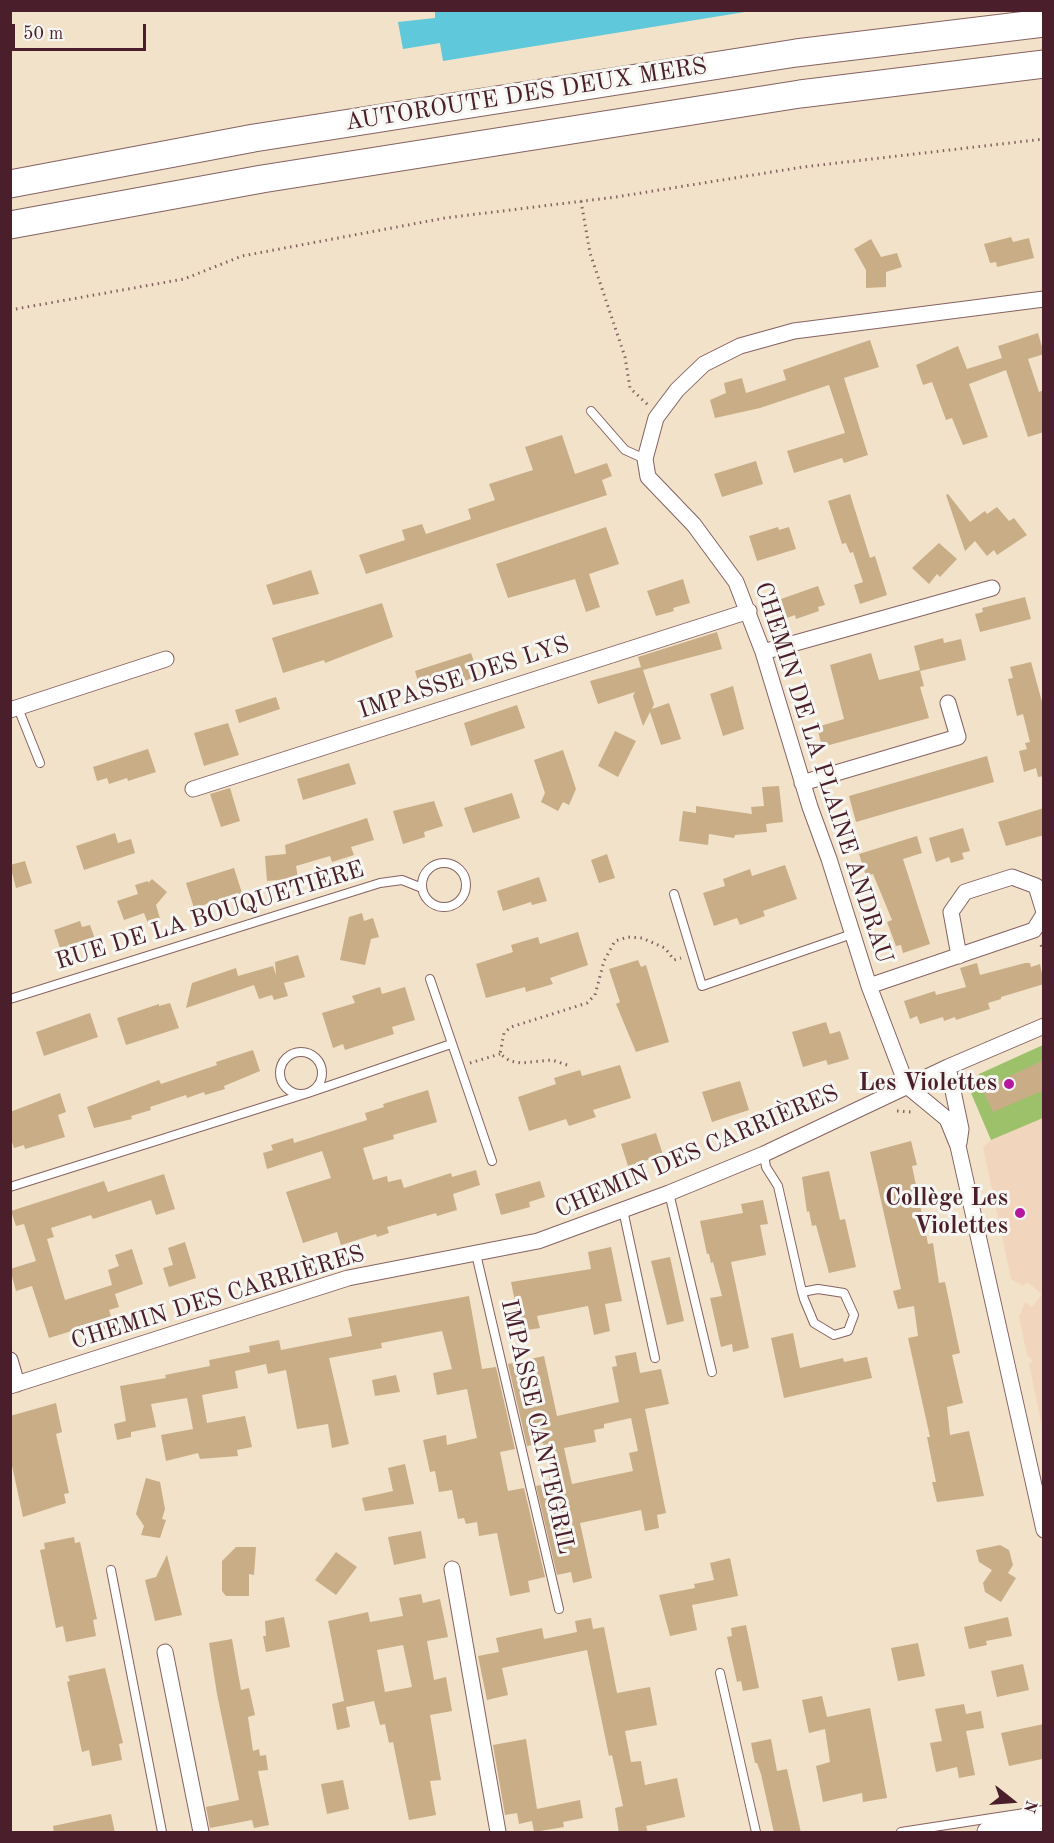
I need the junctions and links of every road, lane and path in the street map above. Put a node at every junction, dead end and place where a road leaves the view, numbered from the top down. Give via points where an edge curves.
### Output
1 (1044, 23) edge
2 (1044, 64) edge
3 (1044, 139) edge
4 (10, 184) edge
5 (581, 201) junction
6 (10, 225) edge
7 (1044, 299) edge
8 (10, 310) edge
9 (591, 411) dead end
10 (660, 413) junction
11 (645, 459) junction
12 (992, 588) dead end
13 (749, 611) junction
14 (763, 652) junction
15 (166, 658) dead end
16 (948, 703) dead end
17 (14, 709) edge
18 (40, 763) dead end
19 (802, 783) junction
20 (193, 789) dead end
21 (422, 888) junction
22 (674, 894) dead end
23 (1044, 913) edge
24 (852, 934) junction
25 (692, 954) junction
26 (959, 956) junction
27 (430, 979) dead end
28 (869, 986) junction
29 (10, 999) edge
30 (1044, 1026) edge
31 (451, 1044) junction
32 (500, 1054) junction
33 (567, 1065) dead end
34 (460, 1067) junction
35 (948, 1067) junction
36 (907, 1086) junction
37 (308, 1093) junction
38 (958, 1146) junction
39 (764, 1154) junction
40 (492, 1161) dead end
41 (10, 1187) edge
42 (669, 1193) junction
43 (623, 1210) junction
44 (476, 1254) junction
45 (802, 1293) junction
46 (655, 1358) dead end
47 (10, 1360) edge
48 (712, 1372) dead end
49 (14, 1385) edge
50 (1044, 1530) edge
51 (452, 1569) dead end
52 (111, 1570) dead end
53 (559, 1609) dead end
54 (165, 1652) dead end
55 (720, 1673) dead end
56 (1044, 1810) edge
57 (1044, 1823) edge
58 (162, 1833) edge
59 (201, 1833) edge
60 (498, 1833) edge
61 (756, 1833) edge
62 (901, 1833) edge
63 (988, 1833) edge

1 - 4 highway, AUTOROUTE DES DEUX MERS via 796,53 254,138
2 - 6 highway, AUTOROUTE DES DEUX MERS via 788,96 262,179
3 - 5 path via 803,167
5 - 8 path via 445,218 317,240 242,256 184,279
5 - 10 path via 590,253 626,357 630,388
7 - 10 street via 759,339 704,364
9 - 11 lane via 626,450
10 - 11 street
11 - 13 street, CHEMIN DE LA PLAINE ANDRAU via 648,477 718,553
12 - 14 street
13 - 14 street, CHEMIN DE LA PLAINE ANDRAU
13 - 20 street, IMPASSE DES LYS
14 - 19 street, CHEMIN DE LA PLAINE ANDRAU
15 - 17 street
16 - 19 street via 958,737
17 - 18 lane
19 - 24 street, CHEMIN DE LA PLAINE ANDRAU
21 - 21 lane, RUE DE LA BOUQUETIÈRE via 432,903 447,906 459,901 466,885 459,868 441,862 428,869
21 - 29 lane, RUE DE LA BOUQUETIÈRE via 402,880 380,883
22 - 25 lane
23 - 26 street via 1034,930
23 - 26 street via 1036,886 1012,877 965,892 951,912
24 - 25 lane via 702,986
24 - 28 street, CHEMIN DE LA PLAINE ANDRAU
25 - 32 path via 674,960 665,948 642,938 615,941 604,961 595,995 587,1003 511,1027 504,1033
26 - 28 street
27 - 31 lane
28 - 36 street, CHEMIN DE LA PLAINE ANDRAU
30 - 35 street, CHEMIN DES CARRIÈRES
31 - 34 lane
31 - 37 lane
32 - 33 path via 521,1063 552,1060
32 - 34 path
34 - 40 lane
35 - 36 street, CHEMIN DES CARRIÈRES
35 - 38 street via 961,1129
36 - 38 street via 947,1119
36 - 39 street, CHEMIN DES CARRIÈRES
37 - 37 lane via 321,1080 321,1065 315,1056 296,1052 281,1064 280,1078 291,1091
37 - 41 lane
38 - 50 street
39 - 42 street, CHEMIN DES CARRIÈRES
39 - 45 lane via 766,1167 778,1186
42 - 43 street, CHEMIN DES CARRIÈRES
42 - 48 lane
43 - 44 street, CHEMIN DES CARRIÈRES via 538,1241
43 - 46 lane
44 - 49 street, CHEMIN DES CARRIÈRES via 348,1278
44 - 53 lane, IMPASSE CANTEGRIL
45 - 45 lane via 818,1289 844,1293 855,1316 848,1331 834,1335 814,1323
47 - 49 street
51 - 60 street
52 - 58 lane
54 - 59 street
55 - 61 lane
56 - 62 lane
57 - 63 main road

